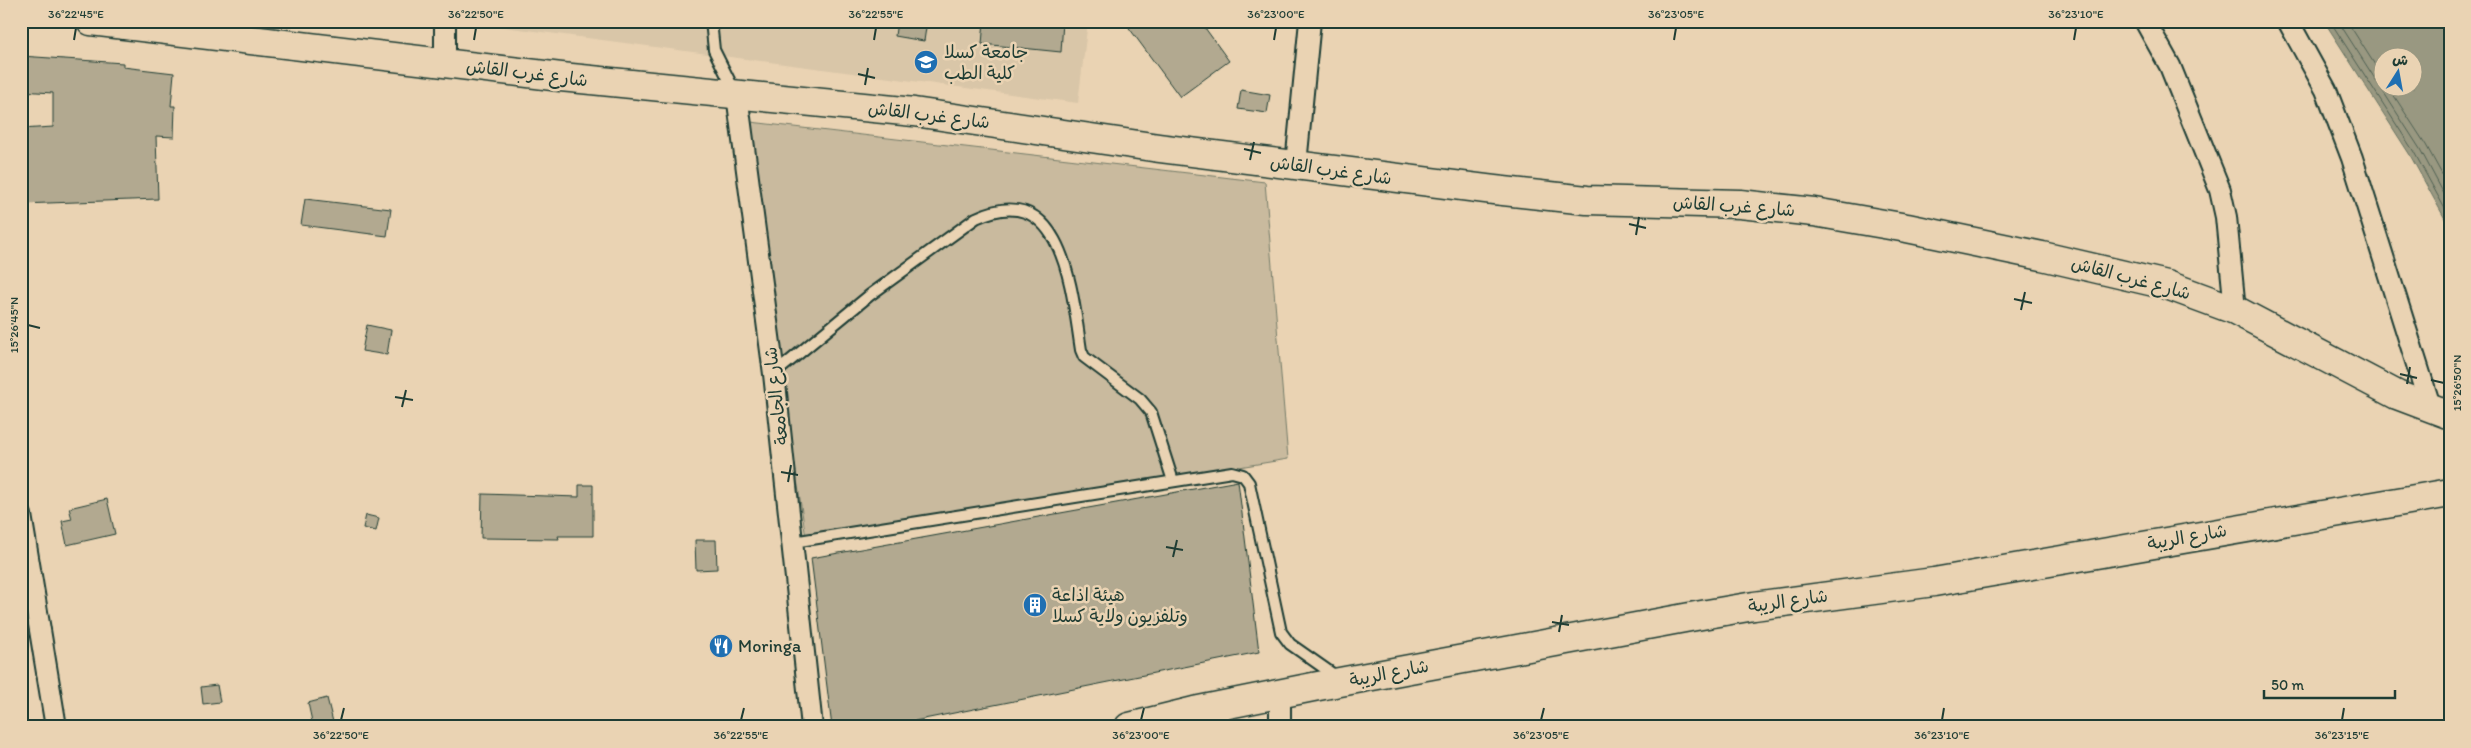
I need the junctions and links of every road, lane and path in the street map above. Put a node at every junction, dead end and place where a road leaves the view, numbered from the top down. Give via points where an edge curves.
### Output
1 (91, 21) edge
2 (445, 21) edge
3 (711, 21) edge
4 (1310, 21) edge
5 (2145, 21) edge
6 (2288, 21) edge
7 (444, 63) junction
8 (737, 95) junction
9 (1296, 164) junction
10 (2235, 310) junction
11 (774, 374) junction
12 (2440, 412) edge
13 (1173, 481) junction
14 (2450, 493) edge
15 (21, 515) edge
16 (793, 542) junction
17 (1345, 681) junction
18 (1280, 694) junction
19 (813, 726) edge
20 (56, 727) edge
21 (1129, 727) edge
22 (1280, 727) edge

1 - 7 main road, شارع غرب القاش
2 - 7 street
3 - 8 lane via 714,50
4 - 9 street
5 - 10 street via 2170,66 2220,190 2226,217
6 - 12 street via 2326,90
7 - 8 main road, شارع غرب القاش
8 - 9 main road, شارع غرب القاش via 914,112 1159,148
8 - 11 street, شارع الجامعة
9 - 10 main road, شارع غرب القاش via 1587,200 1731,204 1814,212 2132,275
10 - 12 main road, شارع غرب القاش via 2388,390
11 - 13 lane via 870,295 976,218 994,210 1016,209 1034,216 1055,238 1070,279 1081,350 1151,412
11 - 16 street, شارع الجامعة
13 - 16 lane
13 - 17 lane via 1232,472 1243,475 1249,483 1281,632 1290,644
14 - 17 main road, شارع الريبة via 1934,582 1754,606
15 - 20 street
16 - 19 street, شارع الجامعة
17 - 18 main road, شارع الريبة
18 - 21 main road, شارع الريبة
18 - 22 street

